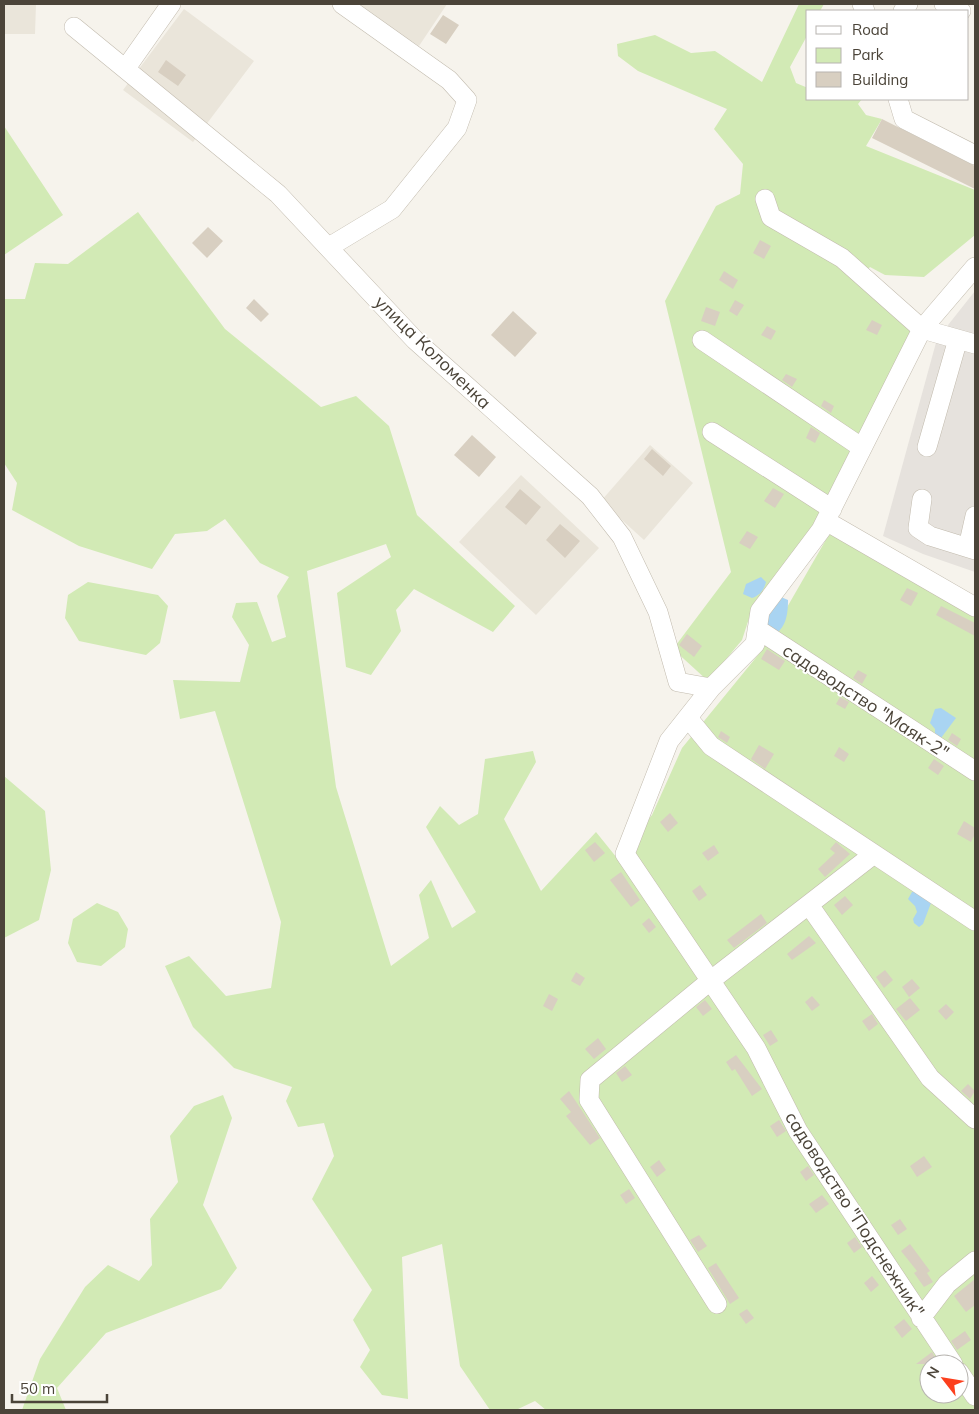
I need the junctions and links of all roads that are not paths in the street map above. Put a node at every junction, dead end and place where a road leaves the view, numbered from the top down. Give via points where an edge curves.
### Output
1 (170, 4) edge
2 (342, 4) edge
3 (944, 4) edge
4 (959, 10) edge
5 (74, 27) dead end
6 (126, 68) junction
7 (898, 100) edge
8 (975, 155) edge
9 (764, 199) dead end
10 (329, 247) junction
11 (975, 267) edge
12 (922, 329) junction
13 (702, 340) dead end
14 (967, 342) edge
15 (712, 432) dead end
16 (862, 447) junction
17 (927, 447) dead end
18 (922, 498) dead end
19 (829, 515) junction
20 (975, 516) edge
21 (972, 549) edge
22 (975, 607) edge
23 (757, 629) junction
24 (711, 688) junction
25 (688, 718) junction
26 (975, 771) edge
27 (874, 854) junction
28 (809, 905) junction
29 (975, 920) edge
30 (710, 981) junction
31 (975, 1119) edge
32 (975, 1262) edge
33 (716, 1304) dead end
34 (921, 1318) junction
35 (946, 1354) edge

1 - 6 street
2 - 10 street via 448,80 467,100 457,128 392,209
3 - 4 street
5 - 6 street, улица Коломенка
6 - 10 street, улица Коломенка via 278,194
7 - 8 street via 904,119
9 - 12 street via 772,217 842,258
10 - 24 street, улица Коломенка via 415,340 590,496 622,537 658,612 678,682
11 - 12 street
12 - 14 street
12 - 16 street
13 - 16 street
14 - 17 street
15 - 19 street
16 - 19 street
18 - 21 street via 918,528 930,536
19 - 22 street
19 - 23 street via 760,611
20 - 21 street
23 - 24 street via 755,644
23 - 26 street, садоводство "Маяк-2"
24 - 25 street
25 - 27 street via 711,746
25 - 30 street, садоводство "Подснежник" via 669,741 625,854
27 - 28 street
27 - 29 street
28 - 30 street
28 - 31 street via 930,1078
30 - 33 street via 590,1080 589,1100
30 - 34 street, садоводство "Подснежник" via 756,1048 798,1132
32 - 34 street via 948,1284
34 - 35 street, садоводство "Подснежник"

